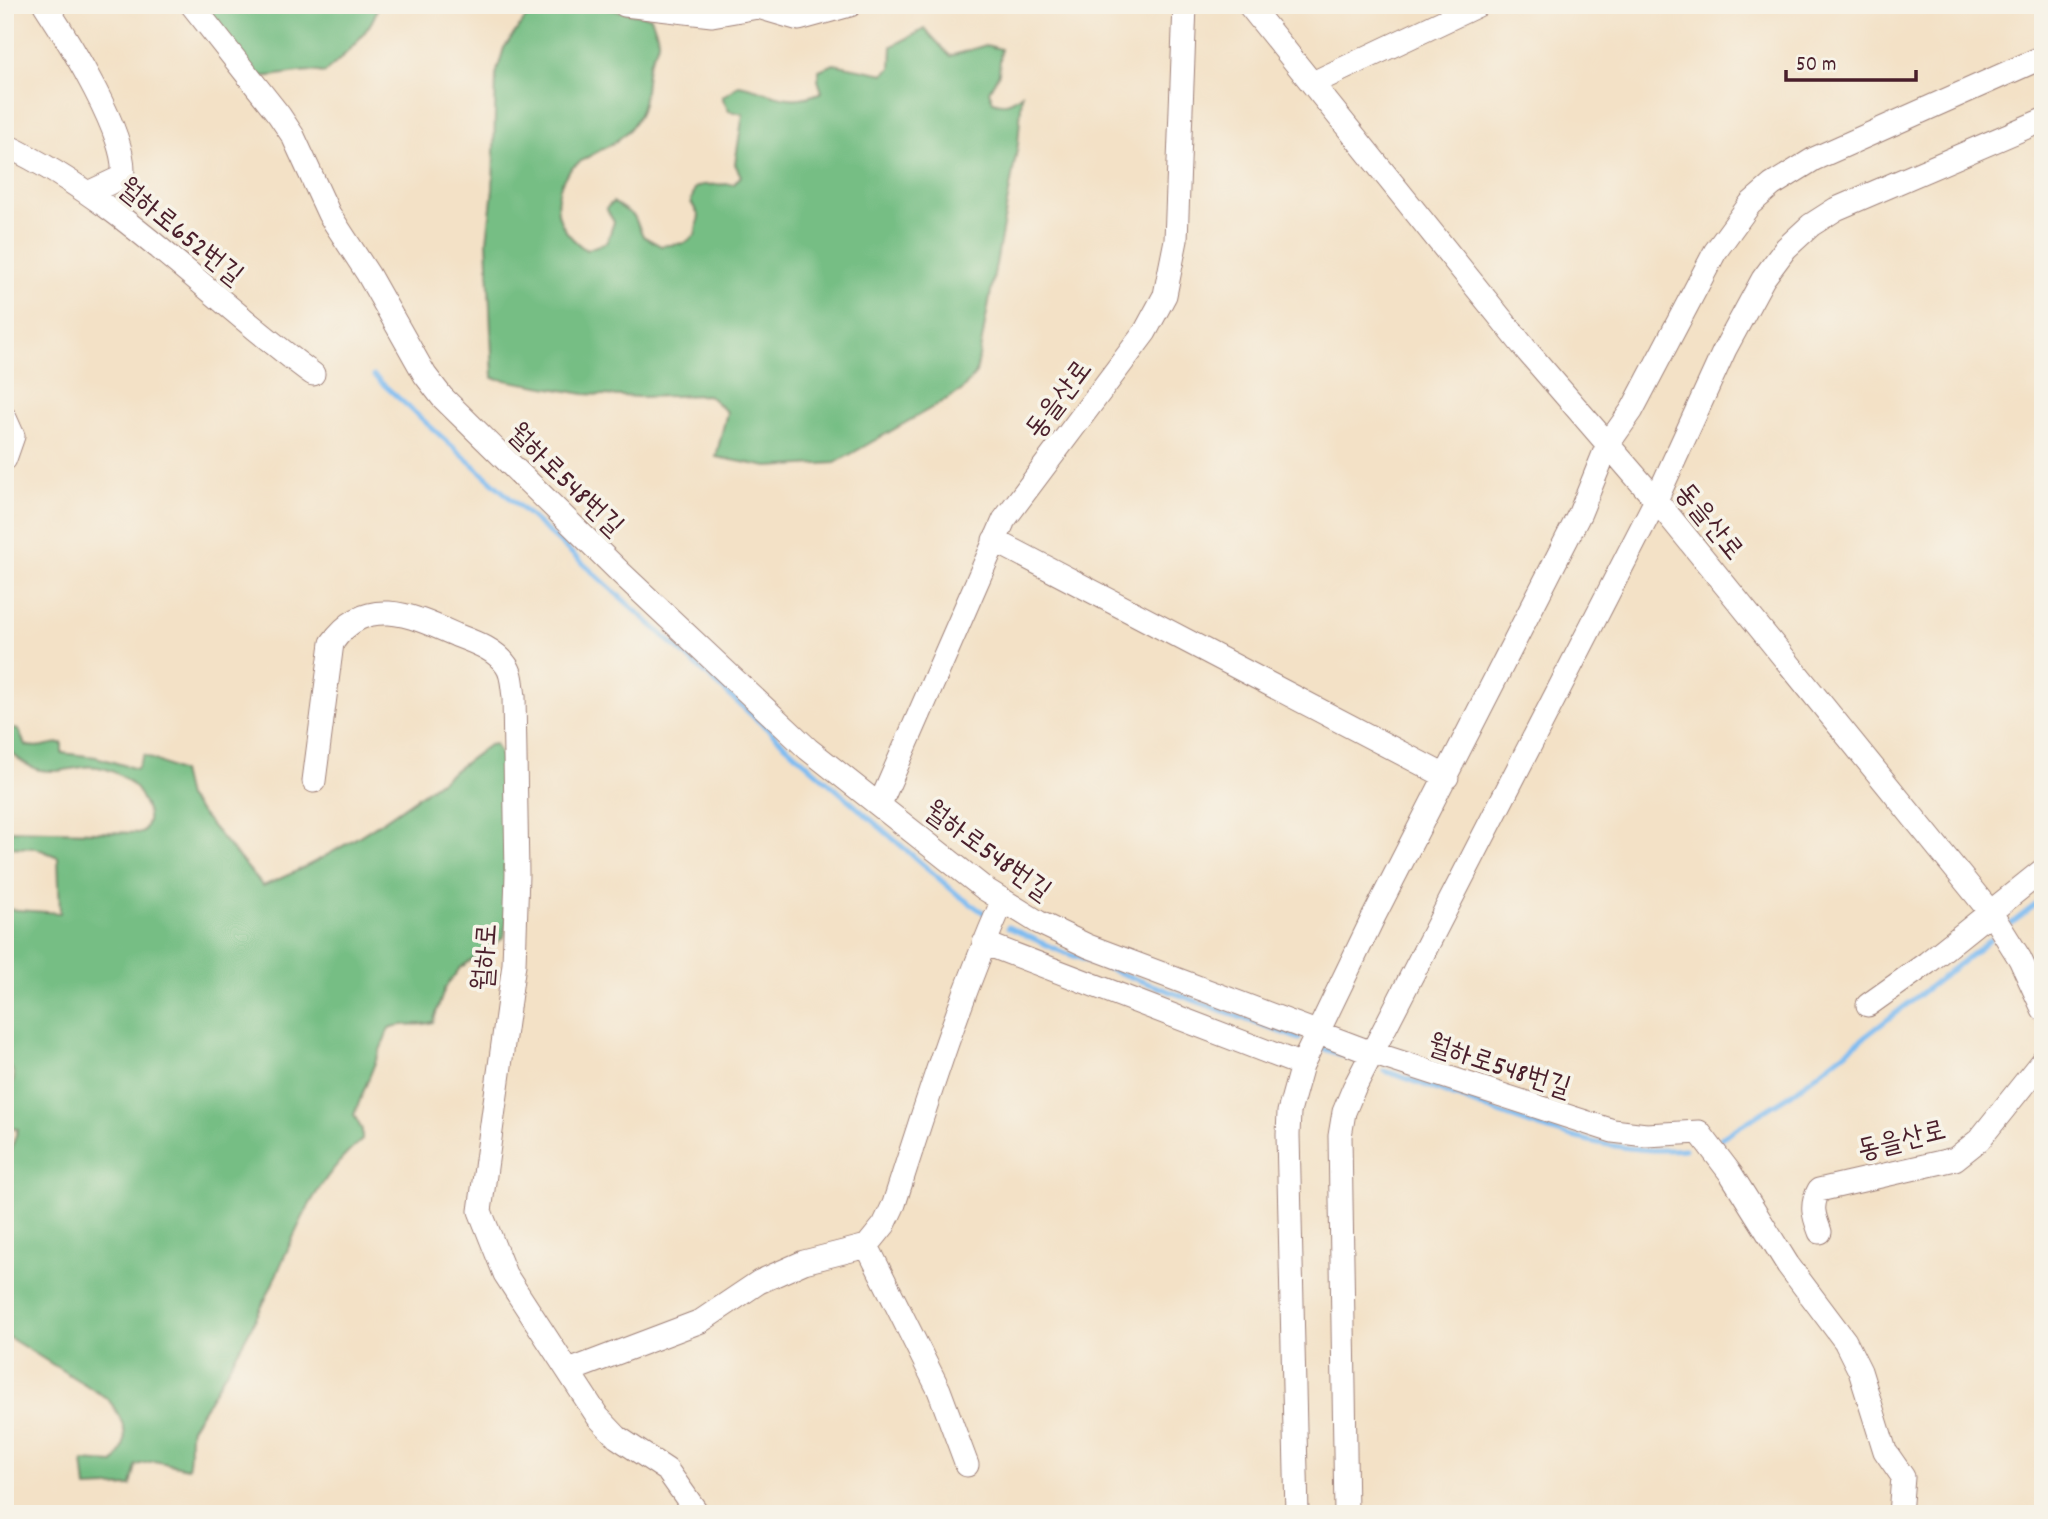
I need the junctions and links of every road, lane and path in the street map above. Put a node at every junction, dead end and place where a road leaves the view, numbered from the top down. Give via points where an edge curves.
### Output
1 (45, 5) edge
2 (192, 5) edge
3 (625, 5) edge
4 (850, 5) edge
5 (1185, 5) edge
6 (1250, 5) edge
7 (1478, 5) edge
8 (2043, 57) edge
9 (1313, 83) junction
10 (2043, 120) edge
11 (5, 145) edge
12 (88, 193) junction
13 (313, 374) dead end
14 (5, 418) edge
15 (1608, 444) junction
16 (5, 459) edge
17 (1656, 500) junction
18 (994, 540) junction
19 (1447, 777) junction
20 (314, 781) dead end
21 (880, 804) junction
22 (2043, 870) edge
23 (1003, 900) junction
24 (1992, 913) junction
25 (984, 943) junction
26 (1868, 1005) dead end
27 (2043, 1009) edge
28 (1318, 1032) junction
29 (1373, 1054) junction
30 (2043, 1060) edge
31 (1302, 1065) junction
32 (1820, 1232) dead end
33 (867, 1246) junction
34 (569, 1371) junction
35 (967, 1465) dead end
36 (698, 1514) edge
37 (1297, 1514) edge
38 (1346, 1514) edge
39 (1900, 1514) edge

1 - 12 street via 95,90 123,157 122,177
2 - 21 street, 월하로548번길 via 286,125 329,214 442,397 738,685 808,749
3 - 4 street via 712,15 758,7 799,19
5 - 18 street, 동을산로 via 1177,214 1168,288 1145,332 1030,481
6 - 9 street, 동을산로
7 - 9 street
8 - 15 street via 1814,159 1750,204 1714,252 1632,410
9 - 15 street, 동을산로 via 1528,352
10 - 17 street via 1836,209 1786,248 1763,279 1725,349
11 - 12 street, 월하로652번길
12 - 13 street, 월하로652번길
14 - 16 street via 13,436
15 - 17 street, 동을산로
15 - 19 street via 1580,513
17 - 24 street, 동을산로
17 - 29 street
18 - 19 street
18 - 21 street, 동을산로
19 - 28 street
20 - 34 street, 월하로 via 332,643 342,628 360,616 399,612 418,618 481,645 506,664 513,696 514,964 480,1211 505,1274
21 - 23 street, 월하로548번길
22 - 24 street
23 - 25 street
23 - 28 street, 월하로548번길 via 1088,946
24 - 26 street
24 - 27 street, 동을산로 via 2021,959
25 - 31 street
25 - 33 street via 943,1050 894,1204
28 - 29 street, 월하로548번길
28 - 31 street
29 - 38 street via 1344,1112 1340,1136
29 - 39 street, 월하로548번길 via 1613,1130 1646,1135 1699,1132 1845,1341 1860,1370 1885,1451 1903,1477
30 - 32 street, 동을산로 via 1979,1140 1955,1159 1819,1190 1813,1212
31 - 37 street via 1289,1112 1288,1135
33 - 34 street via 804,1262 759,1282 701,1321
33 - 35 street via 939,1390
34 - 36 street, 월하로 via 598,1417 617,1437 667,1470

